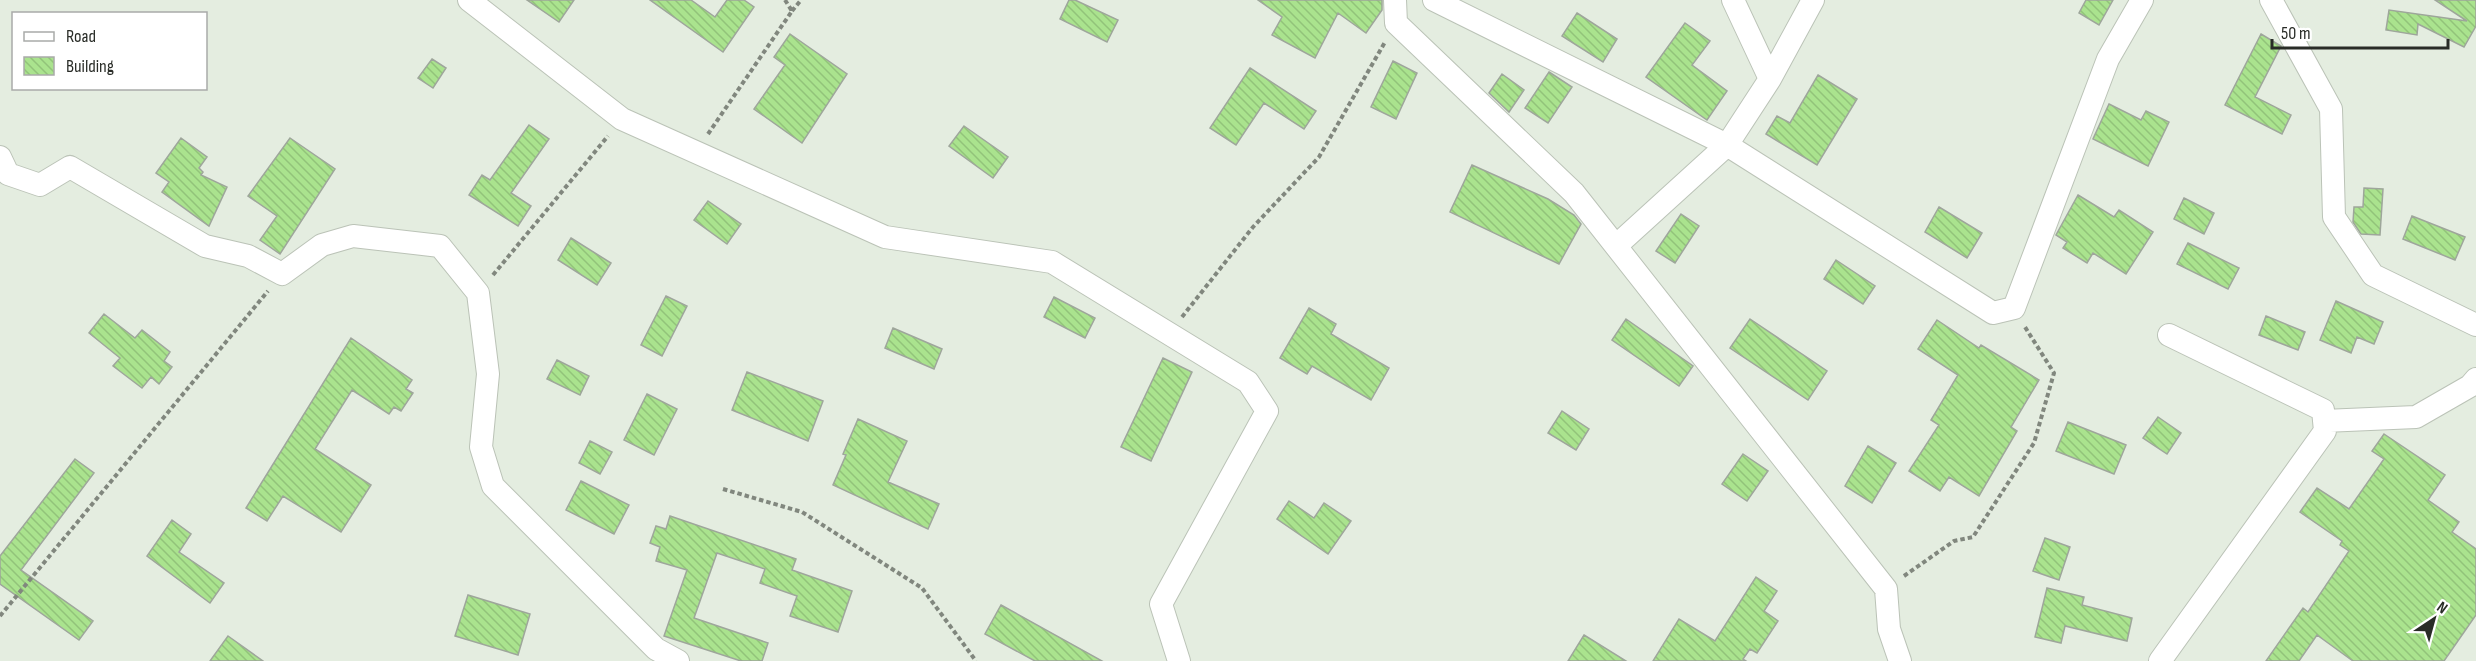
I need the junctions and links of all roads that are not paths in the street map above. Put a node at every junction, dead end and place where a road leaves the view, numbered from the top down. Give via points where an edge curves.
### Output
1 (469, 0) edge
2 (1395, 0) edge
3 (1434, 0) edge
4 (1733, 0) edge
5 (1813, 0) edge
6 (2142, 0) edge
7 (2271, 0) edge
8 (1770, 79) junction
9 (1727, 146) junction
10 (0, 157) edge
11 (1617, 245) junction
12 (2476, 325) edge
13 (2169, 335) dead end
14 (2476, 379) edge
15 (2324, 421) junction
16 (678, 661) edge
17 (1179, 661) edge
18 (1900, 661) edge
19 (2160, 661) edge

1 - 17 street via 622,119 885,237 1052,262 1248,382 1267,411 1161,604
2 - 11 street via 1396,23 1574,193
3 - 9 street
4 - 8 street
5 - 8 street
6 - 9 street via 2108,59 2014,308 1993,313
7 - 12 street via 2331,109 2334,217 2373,275
8 - 9 street
9 - 11 street
10 - 16 street via 8,174 40,185 70,166 205,246 248,256 282,274 322,244 353,236 440,246 478,293 488,374 481,447 493,486 656,649
11 - 18 street via 1886,589 1889,629
13 - 15 street via 2323,410
14 - 15 street via 2416,417
15 - 19 street via 2325,431

